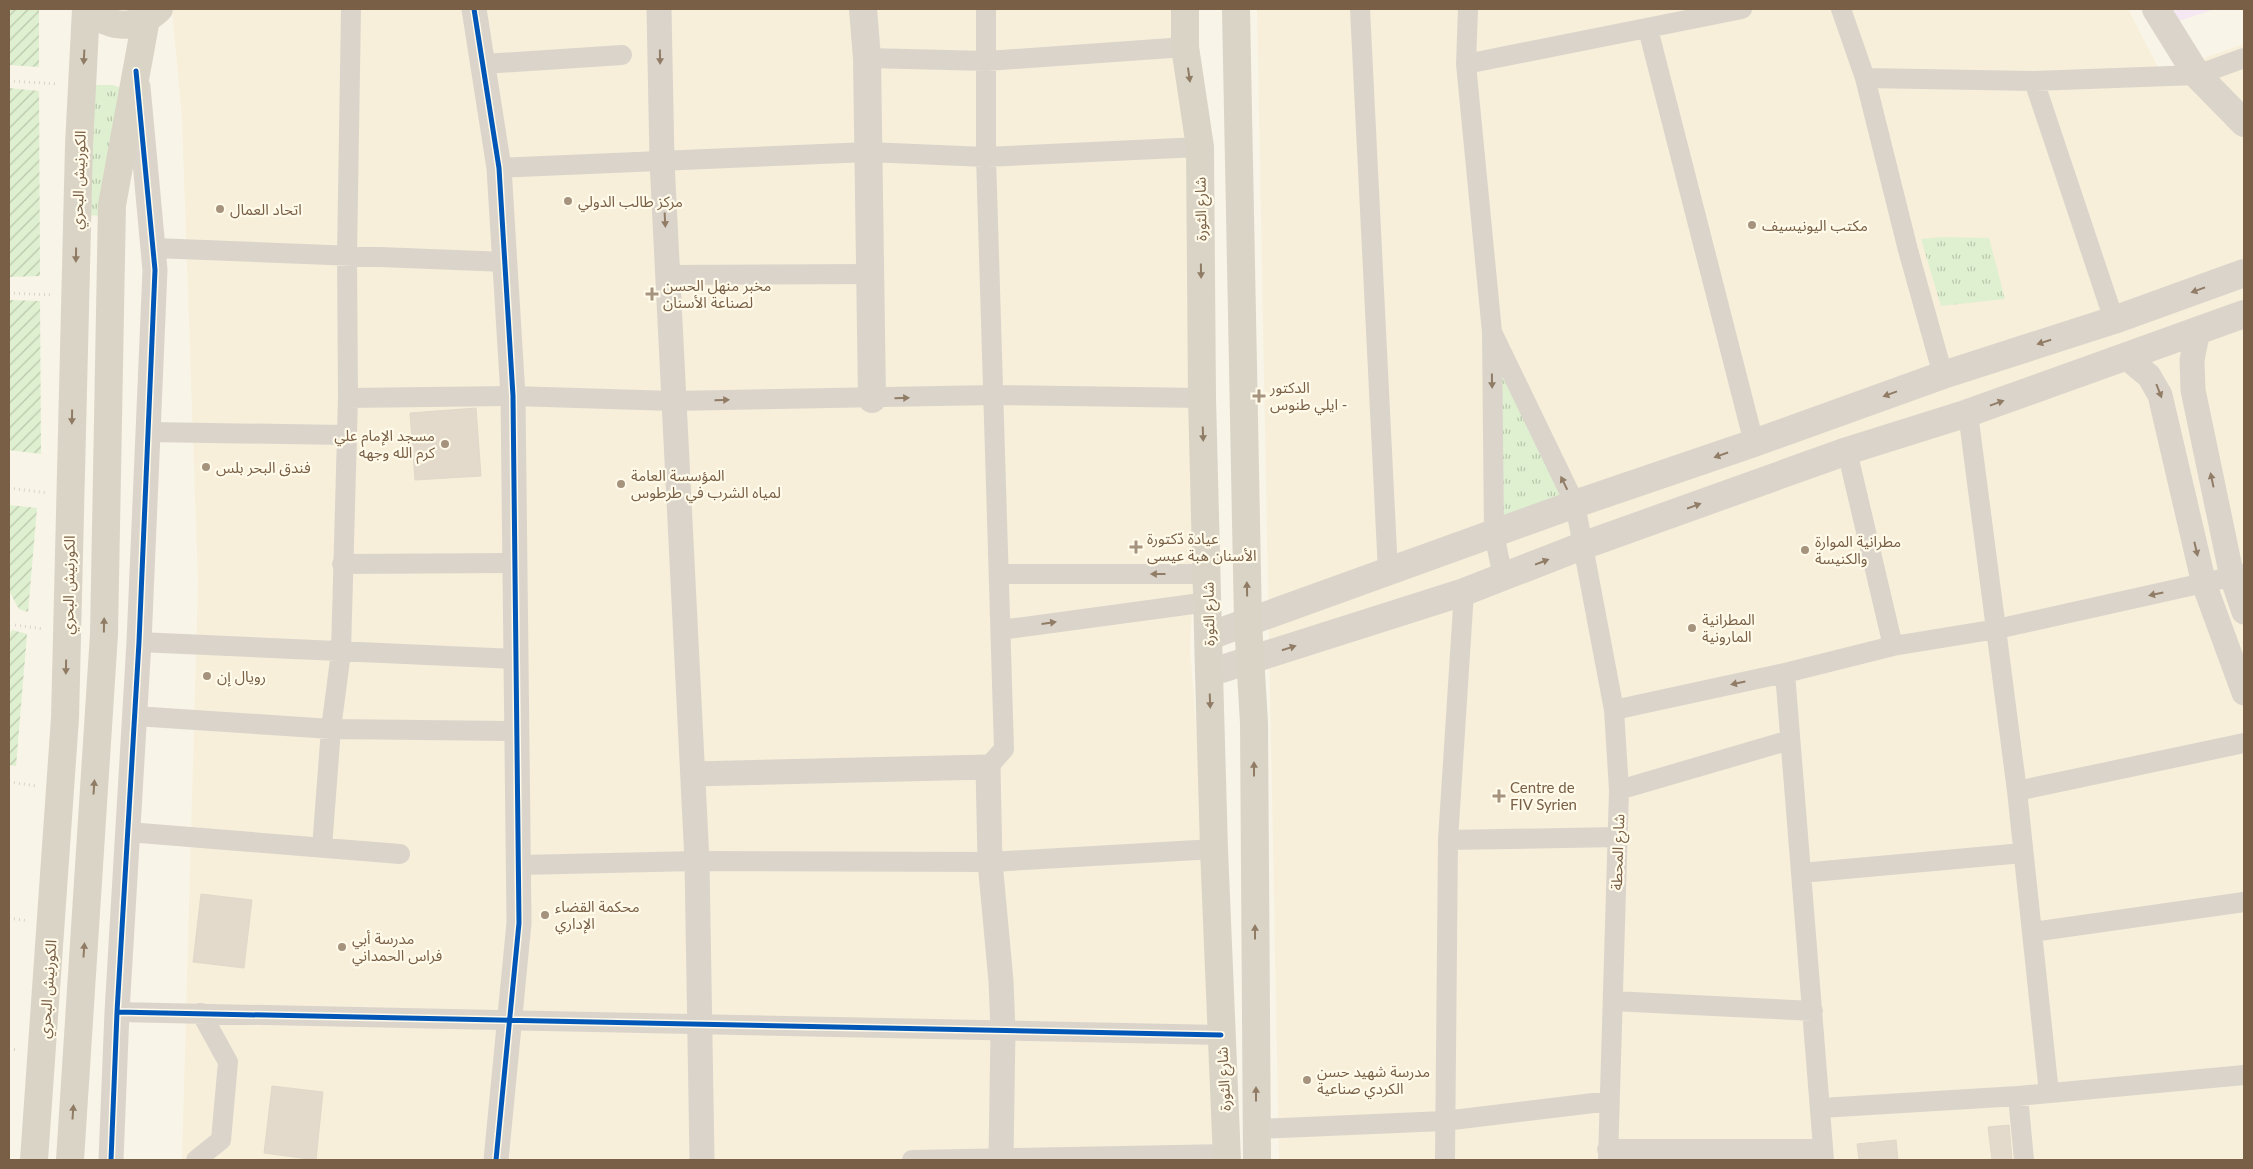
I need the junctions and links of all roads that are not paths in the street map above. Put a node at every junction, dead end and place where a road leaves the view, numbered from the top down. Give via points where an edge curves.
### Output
1 (87, 9) edge
2 (351, 9) edge
3 (474, 9) edge
4 (659, 9) edge
5 (864, 9) edge
6 (986, 9) edge
7 (1186, 9) edge
8 (1236, 9) edge
9 (1360, 9) edge
10 (1468, 9) edge
11 (1742, 9) edge
12 (1841, 9) edge
13 (2156, 9) edge
14 (152, 14) edge
15 (1648, 29) junction
16 (1185, 48) junction
17 (622, 55) dead end
18 (867, 58) junction
19 (2244, 58) edge
20 (987, 62) junction
21 (484, 64) junction
22 (1466, 64) junction
23 (136, 71) junction
24 (2197, 74) junction
25 (1865, 78) junction
26 (2034, 81) junction
27 (2244, 123) edge
28 (1200, 147) junction
29 (868, 152) junction
30 (986, 157) junction
31 (662, 161) junction
32 (499, 168) junction
33 (154, 248) junction
34 (347, 256) junction
35 (506, 262) junction
36 (871, 274) junction
37 (2244, 274) edge
38 (667, 275) junction
39 (2244, 314) edge
40 (2114, 320) junction
41 (2198, 330) junction
42 (1492, 332) junction
43 (2126, 357) junction
44 (1942, 375) junction
45 (993, 395) junction
46 (513, 396) junction
47 (348, 398) junction
48 (1202, 398) junction
49 (872, 399) junction
50 (673, 401) junction
51 (1968, 413) junction
52 (148, 432) junction
53 (347, 435) junction
54 (1754, 444) junction
55 (1847, 451) junction
56 (1575, 504) junction
57 (1494, 534) junction
58 (1582, 546) junction
59 (515, 563) junction
60 (342, 564) junction
61 (1388, 572) junction
62 (999, 574) junction
63 (1207, 574) junction
64 (2238, 576) edge
65 (1503, 577) junction
66 (2204, 584) junction
67 (1464, 592) junction
68 (1208, 602) junction
69 (2244, 612) edge
70 (1248, 623) junction
71 (1997, 629) junction
72 (1001, 630) junction
73 (1209, 636) junction
74 (139, 642) junction
75 (1893, 646) junction
76 (341, 652) junction
77 (516, 659) junction
78 (1250, 660) junction
79 (1209, 673) junction
80 (1786, 673) junction
81 (2244, 693) edge
82 (1614, 710) junction
83 (135, 716) junction
84 (331, 729) junction
85 (517, 731) junction
86 (1790, 740) junction
87 (2244, 744) edge
88 (988, 767) junction
89 (693, 774) junction
90 (1619, 790) junction
91 (2017, 790) junction
92 (128, 832) junction
93 (1618, 837) junction
94 (1448, 840) junction
95 (322, 848) junction
96 (1214, 849) junction
97 (2023, 853) junction
98 (400, 854) dead end
99 (697, 860) junction
100 (990, 862) junction
101 (520, 865) junction
102 (1801, 873) junction
103 (2244, 902) edge
104 (2032, 932) junction
105 (1613, 1001) junction
106 (1813, 1011) junction
107 (117, 1012) junction
108 (201, 1014) junction
109 (511, 1020) junction
110 (699, 1024) junction
111 (1003, 1031) junction
112 (1221, 1035) junction
113 (2244, 1075) edge
114 (2049, 1093) junction
115 (2018, 1096) junction
116 (1610, 1101) junction
117 (1821, 1108) junction
118 (1444, 1121) junction
119 (1256, 1129) junction
120 (1608, 1155) edge
121 (1824, 1155) edge
122 (1227, 1157) edge
123 (1001, 1159) edge
124 (34, 1160) edge
125 (70, 1160) edge
126 (112, 1160) edge
127 (196, 1160) edge
128 (496, 1160) edge
129 (702, 1160) edge
130 (912, 1160) edge
131 (1257, 1160) edge
132 (1445, 1160) edge
133 (2024, 1160) edge

1 - 14 main road via 99,19 114,24 130,24
1 -> 124 main road, الكورنيش البحري via 75,296 65,718
2 - 34 street
3 - 21 street
4 -> 31 street
5 - 18 main road
6 - 20 street
7 - 16 main road, شارع الثورة
70 -> 8 main road, شارع الثورة
9 - 61 street
10 - 22 street
11 - 15 street
12 - 25 street
13 - 24 main road
14 - 23 main road
15 - 22 street
15 - 54 street
16 - 20 street
16 -> 28 main road, شارع الثورة
17 - 21 street
18 - 20 street
18 - 29 main road
19 - 24 street
20 - 30 street
21 - 32 street
22 - 42 street
23 - 33 street
125 -> 23 main road via 104,634 112,205
24 - 26 street
24 - 27 main road
25 - 26 street
25 - 44 street
26 - 40 street
28 - 30 street
28 -> 48 main road, شارع الثورة
29 - 30 street
29 - 31 street
29 - 36 main road
30 - 45 street
31 - 32 street
31 -> 38 street
32 - 35 street
33 - 34 street
33 - 52 street
34 - 35 street
34 - 47 street
35 - 46 street
36 - 38 street
36 - 49 main road
37 -> 40 main road
38 - 50 street
39 - 41 main road
40 -> 44 main road
41 - 43 main road
64 -> 41 street via 2193,390 2192,360
56 -> 42 street, شارع المحطة
42 -> 57 street
51 -> 43 main road
43 -> 66 street via 2149,376 2160,394
44 -> 54 main road
45 - 48 street
49 -> 45 street
45 - 62 street
46 - 47 street
46 - 50 street
46 - 59 street
47 - 53 street
48 -> 63 main road, شارع الثورة
50 -> 49 street
50 - 89 street
51 - 55 main road
51 - 71 street
52 - 53 street
52 - 74 street
53 - 60 street
54 -> 56 main road
58 -> 55 main road
55 - 75 street
56 - 57 main road
56 - 58 street, شارع المحطة
57 - 61 main road
57 - 65 street
65 -> 58 main road
58 - 82 street, شارع المحطة
59 - 60 street
59 - 77 street
60 - 76 street
61 - 70 main road
63 -> 62 street
62 - 72 street
63 - 68 main road, شارع الثورة
64 - 66 street
64 - 69 street
65 - 67 main road
66 -> 71 street
66 - 81 street
78 -> 67 main road
67 - 94 street
72 -> 68 street
68 - 73 main road, شارع الثورة
70 - 73 main road
70 - 78 main road, شارع الثورة
71 - 75 street
71 - 91 street
72 - 88 street via 1004,749
73 - 79 main road, شارع الثورة
74 - 76 street
74 - 83 street
75 - 80 street
76 - 77 street
76 - 84 street
77 - 85 street
78 - 79 main road
119 -> 78 main road, شارع الثورة via 1254,723
79 -> 96 main road, شارع الثورة
80 -> 82 street
80 - 86 street
82 - 90 street, شارع المحطة
83 - 84 street
83 - 92 street
84 - 85 street
84 - 95 street
85 - 101 street
86 - 90 street
86 - 102 street
87 - 91 street
88 - 89 street
88 - 100 street
89 - 99 street
90 - 93 street, شارع المحطة
91 - 97 street
92 - 95 street
92 - 107 street
93 - 94 street
93 - 105 street, شارع المحطة
94 - 118 street
95 - 98 street
96 - 100 street
96 - 112 main road, شارع الثورة
97 - 102 street
97 - 104 street
99 - 100 street
99 - 101 street
99 - 110 street
100 - 111 street
101 - 109 street
102 - 106 street
103 - 104 street
104 - 114 street
105 - 106 street
105 - 116 street, شارع المحطة
106 - 117 street
107 - 108 street
107 - 126 street
108 - 109 street
108 - 127 street via 228,1062 221,1140
109 - 110 street
109 - 128 street
110 - 111 street
110 - 129 street
111 - 112 street
111 - 123 street
112 - 122 main road, شارع الثورة
113 - 114 street
114 - 115 street
115 - 117 street
115 - 133 street
116 - 118 street
116 - 120 street, شارع المحطة
117 - 121 street
118 - 119 street
118 - 132 street
119 - 131 main road, شارع الثورة
120 - 121 street
122 - 123 street
123 - 130 street

